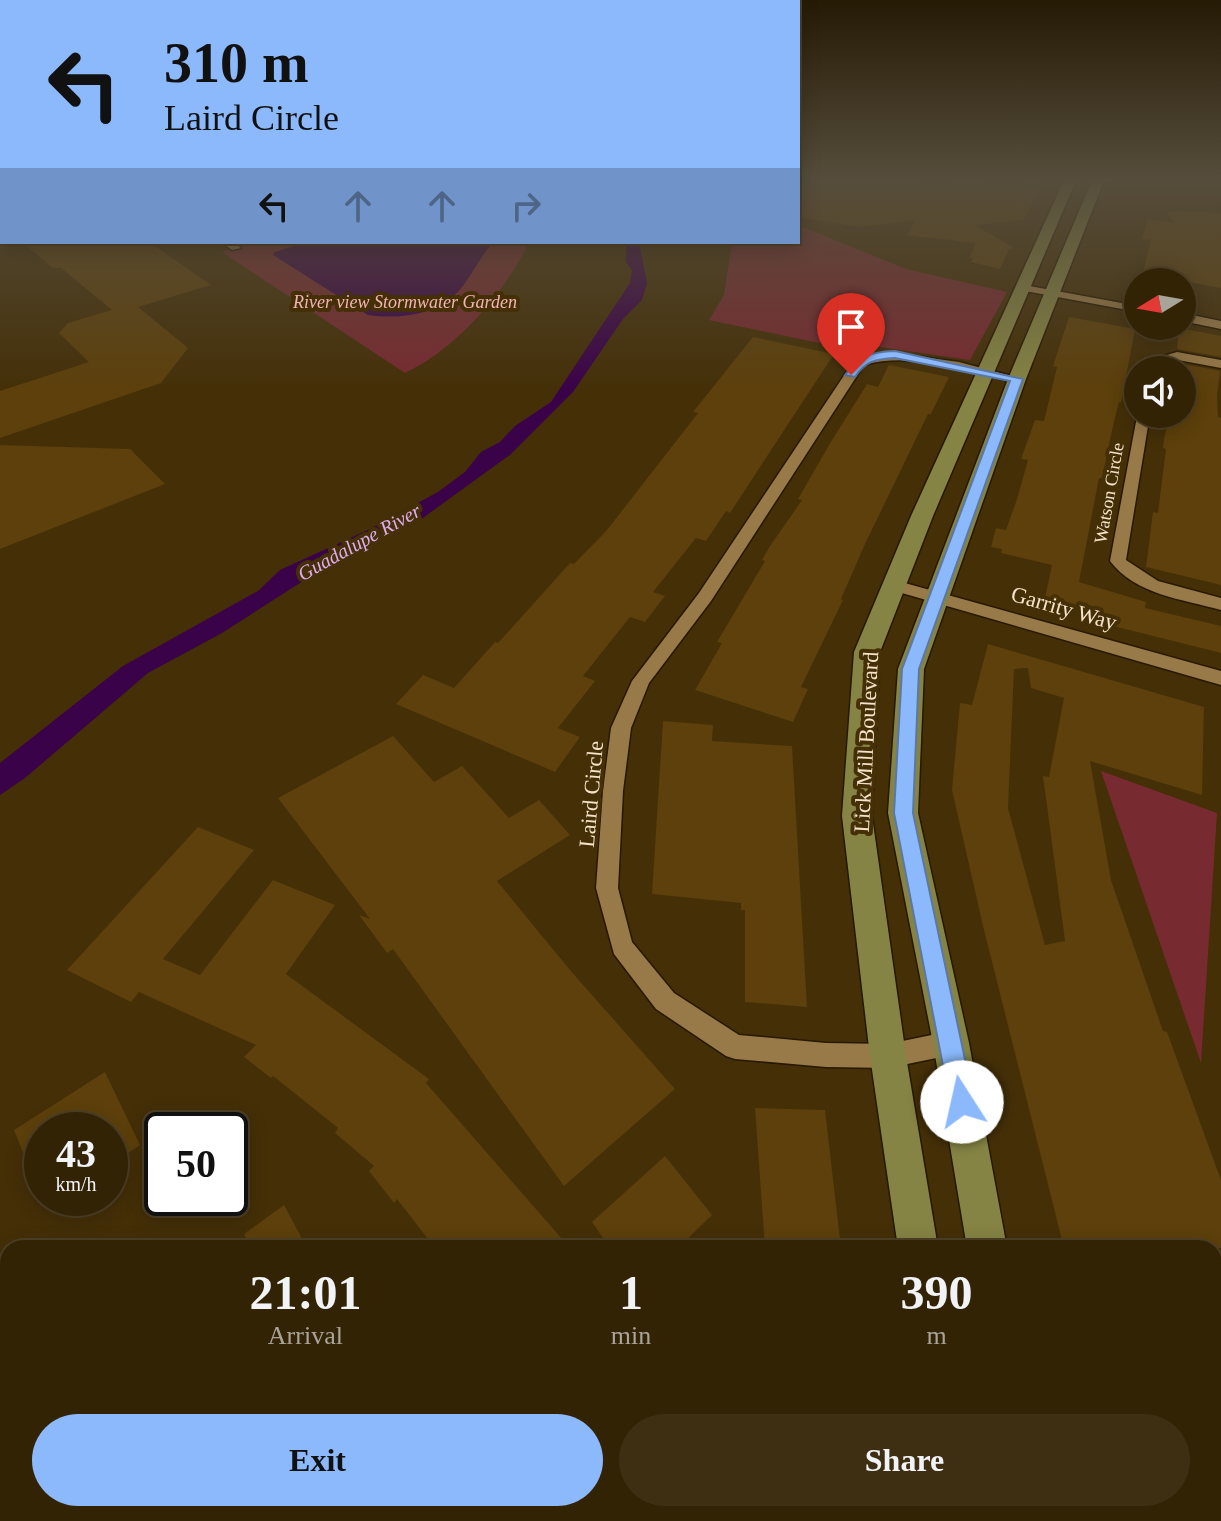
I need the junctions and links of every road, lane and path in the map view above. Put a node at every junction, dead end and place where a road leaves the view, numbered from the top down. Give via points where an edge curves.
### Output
1 (1041, 249) edge
2 (1071, 249) edge
3 (1024, 288) junction
4 (1054, 293) junction
5 (1124, 306) edge
6 (1196, 320) edge
7 (1221, 325) edge
8 (1196, 359) edge
9 (1221, 364) edge
10 (986, 373) junction
11 (1017, 379) junction
12 (1141, 428) edge
13 (894, 585) junction
14 (939, 598) junction
15 (1221, 604) edge
16 (1221, 678) edge
17 (951, 1043) junction
18 (888, 1056) junction
19 (917, 1240) edge
20 (986, 1240) edge

1 - 3 main road, Lick Mill Boulevard
2 - 4 main road, Lick Mill Boulevard
3 - 4 street
3 - 10 main road, Lick Mill Boulevard
4 - 5 street
4 - 11 main road, Lick Mill Boulevard
6 - 7 street
8 - 9 street
10 - 11 street, Laird Circle
10 - 13 main road, Lick Mill Boulevard
10 - 18 street, Laird Circle via 895,355 859,362 705,597 641,681 621,728 607,888 622,947 665,1001 735,1047
11 - 14 main road, Lick Mill Boulevard
12 - 15 street, Watson Circle via 1118,561 1144,583
13 - 14 street, Garrity Way
13 - 18 main road, Lick Mill Boulevard via 867,652 857,816
14 - 16 street, Garrity Way
14 - 17 main road, Lick Mill Boulevard via 911,669 903,813
17 - 18 street, Laird Circle
17 - 20 main road, Lick Mill Boulevard
18 - 19 main road, Lick Mill Boulevard

